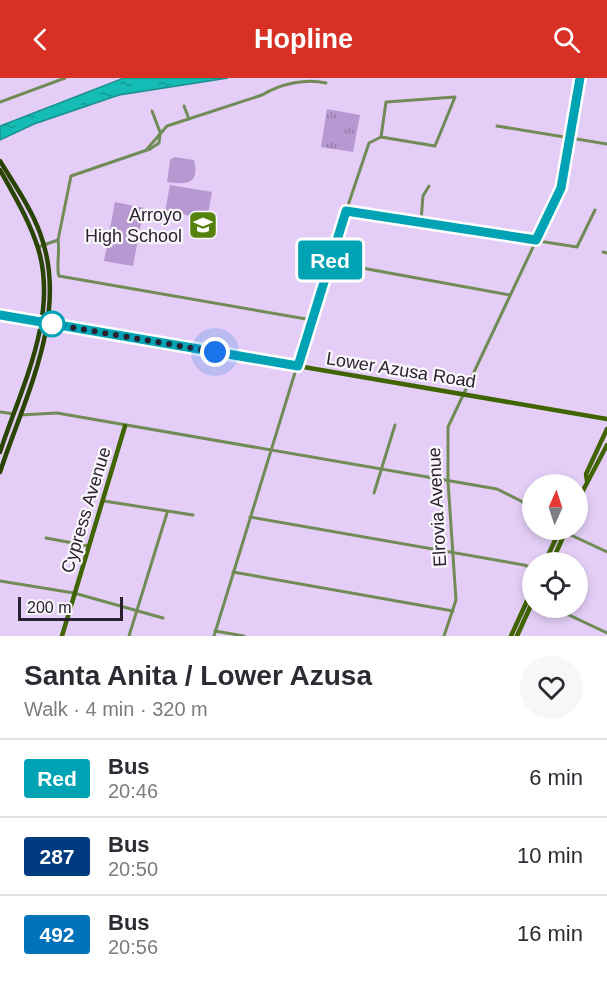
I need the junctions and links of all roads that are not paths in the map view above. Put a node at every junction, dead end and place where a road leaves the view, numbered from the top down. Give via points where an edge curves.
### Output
1 (65, 78) edge
2 (580, 78) edge
3 (326, 83) dead end
4 (0, 102) edge
5 (184, 106) dead end
6 (152, 111) dead end
7 (189, 119) junction
8 (497, 126) dead end
9 (160, 133) junction
10 (381, 137) junction
11 (570, 138) junction
12 (607, 144) edge
13 (0, 161) edge
14 (0, 170) edge
15 (429, 186) dead end
16 (18, 203) junction
17 (595, 210) dead end
18 (346, 211) junction
19 (32, 216) junction
20 (421, 221) junction
21 (58, 240) junction
22 (536, 240) junction
23 (44, 246) junction
24 (38, 248) junction
25 (329, 262) junction
26 (511, 295) junction
27 (0, 315) edge
28 (312, 320) junction
29 (45, 323) junction
30 (298, 366) junction
31 (462, 394) junction
32 (0, 412) edge
33 (12, 414) junction
34 (19, 415) junction
35 (607, 419) edge
36 (395, 424) dead end
37 (125, 426) junction
38 (607, 429) edge
39 (607, 445) edge
40 (270, 450) junction
41 (0, 452) edge
42 (382, 470) junction
43 (0, 472) edge
44 (586, 474) edge
45 (588, 480) edge
46 (448, 481) junction
47 (374, 493) dead end
48 (104, 501) junction
49 (522, 502) edge
50 (167, 513) junction
51 (193, 515) dead end
52 (250, 517) junction
53 (46, 538) dead end
54 (582, 540) edge
55 (89, 546) junction
56 (607, 552) edge
57 (453, 553) junction
58 (522, 565) edge
59 (233, 572) junction
60 (0, 581) edge
61 (74, 593) junction
62 (454, 611) junction
63 (136, 613) junction
64 (522, 615) edge
65 (163, 618) dead end
66 (525, 618) edge
67 (575, 618) edge
68 (215, 631) junction
69 (607, 633) edge
70 (62, 636) edge
71 (129, 636) edge
72 (214, 636) edge
73 (244, 636) edge
74 (445, 636) edge
75 (511, 636) edge
76 (517, 636) edge

1 - 4 street
2 - 11 street, Elrovia Avenue
3 - 7 street via 275,87
5 - 7 street
6 - 9 street
7 - 9 street
8 - 11 street
9 - 21 street via 159,143 72,176
10 - 10 street via 386,102 454,97 435,146
10 - 18 street via 369,143
11 - 12 street
11 - 22 street, Elrovia Avenue via 561,188
13 - 19 main road
14 - 16 main road
15 - 20 street via 423,196
16 - 19 main road
16 - 24 main road
17 - 22 street via 577,247
18 - 20 street
18 - 25 street
19 - 23 main road
20 - 22 street
21 - 23 street
21 - 28 street via 59,276
22 - 26 street, Elrovia Avenue
23 - 24 street
23 - 29 main road via 51,288
24 - 29 main road via 45,288
25 - 26 street
25 - 28 street
26 - 31 street, Elrovia Avenue
27 - 29 main road, Lower Azusa Road
28 - 30 street
29 - 30 main road, Lower Azusa Road
29 - 33 main road
29 - 34 main road
30 - 31 main road, Lower Azusa Road
30 - 40 street
31 - 35 main road, Lower Azusa Road
31 - 46 street, Elrovia Avenue via 448,427
32 - 33 street
33 - 34 street
33 - 41 main road
34 - 37 street via 57,413
34 - 43 main road
36 - 42 street
37 - 40 street
37 - 48 main road, Cypress Avenue
38 - 44 main road
39 - 45 main road
40 - 42 street
40 - 52 street
42 - 46 street
42 - 47 street
46 - 49 street via 497,489
46 - 57 street, Elrovia Avenue
48 - 50 street
48 - 55 main road, Cypress Avenue
50 - 51 street
50 - 63 street
52 - 57 street
52 - 59 street
53 - 55 street
54 - 56 street
55 - 61 main road, Cypress Avenue
57 - 58 street
57 - 62 street, Elrovia Avenue
59 - 62 street
59 - 68 street
60 - 61 street
61 - 63 street
61 - 70 main road, Cypress Avenue
62 - 74 street, Elrovia Avenue
63 - 65 street
63 - 71 street
64 - 75 main road
66 - 76 main road
67 - 69 street
68 - 72 street
68 - 73 street

